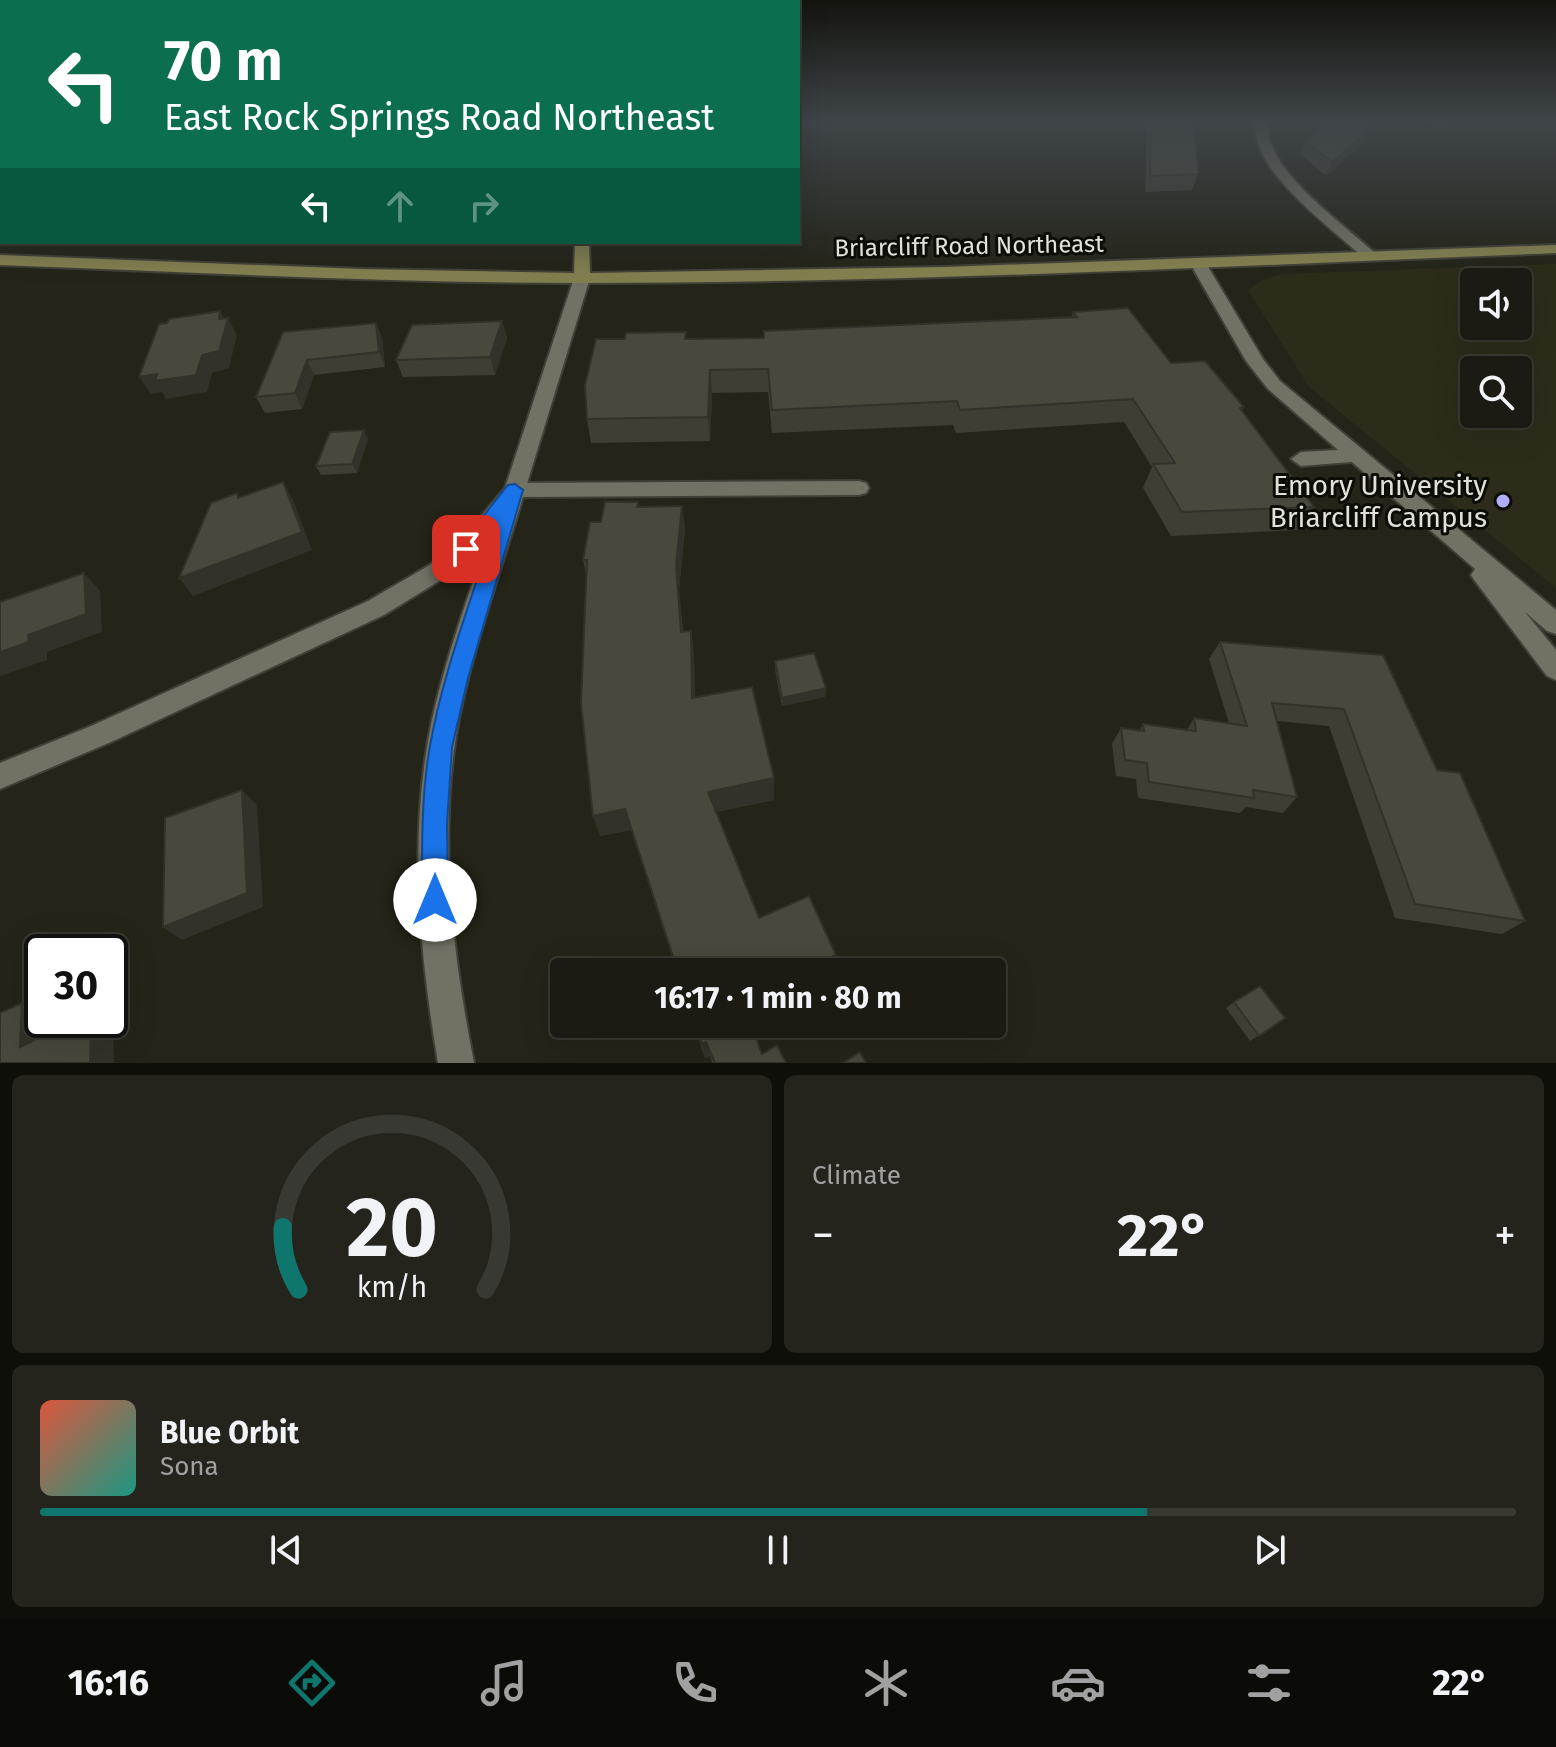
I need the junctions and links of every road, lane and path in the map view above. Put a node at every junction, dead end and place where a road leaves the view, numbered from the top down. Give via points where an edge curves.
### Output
1 (1282, 171) edge
2 (582, 244) edge
3 (1556, 249) edge
4 (1370, 256) junction
5 (0, 260) edge
6 (1199, 265) junction
7 (582, 278) junction
8 (1356, 456) junction
9 (1301, 459) dead end
10 (859, 488) dead end
11 (515, 490) junction
12 (1457, 541) junction
13 (1556, 624) edge
14 (1556, 669) edge
15 (0, 776) edge
16 (456, 1063) edge

1 - 4 street
2 - 7 main road
3 - 4 main road, Briarcliff Road Northeast
4 - 6 main road, Briarcliff Road Northeast
5 - 7 main road, Briarcliff Road Northeast via 301,274
6 - 7 main road, Briarcliff Road Northeast
6 - 8 street via 1274,385
7 - 11 street
8 - 9 street
8 - 12 street
10 - 11 street
11 - 15 street via 466,549 376,608
11 - 16 street via 441,747 435,900 444,1003
12 - 13 street
12 - 14 street

